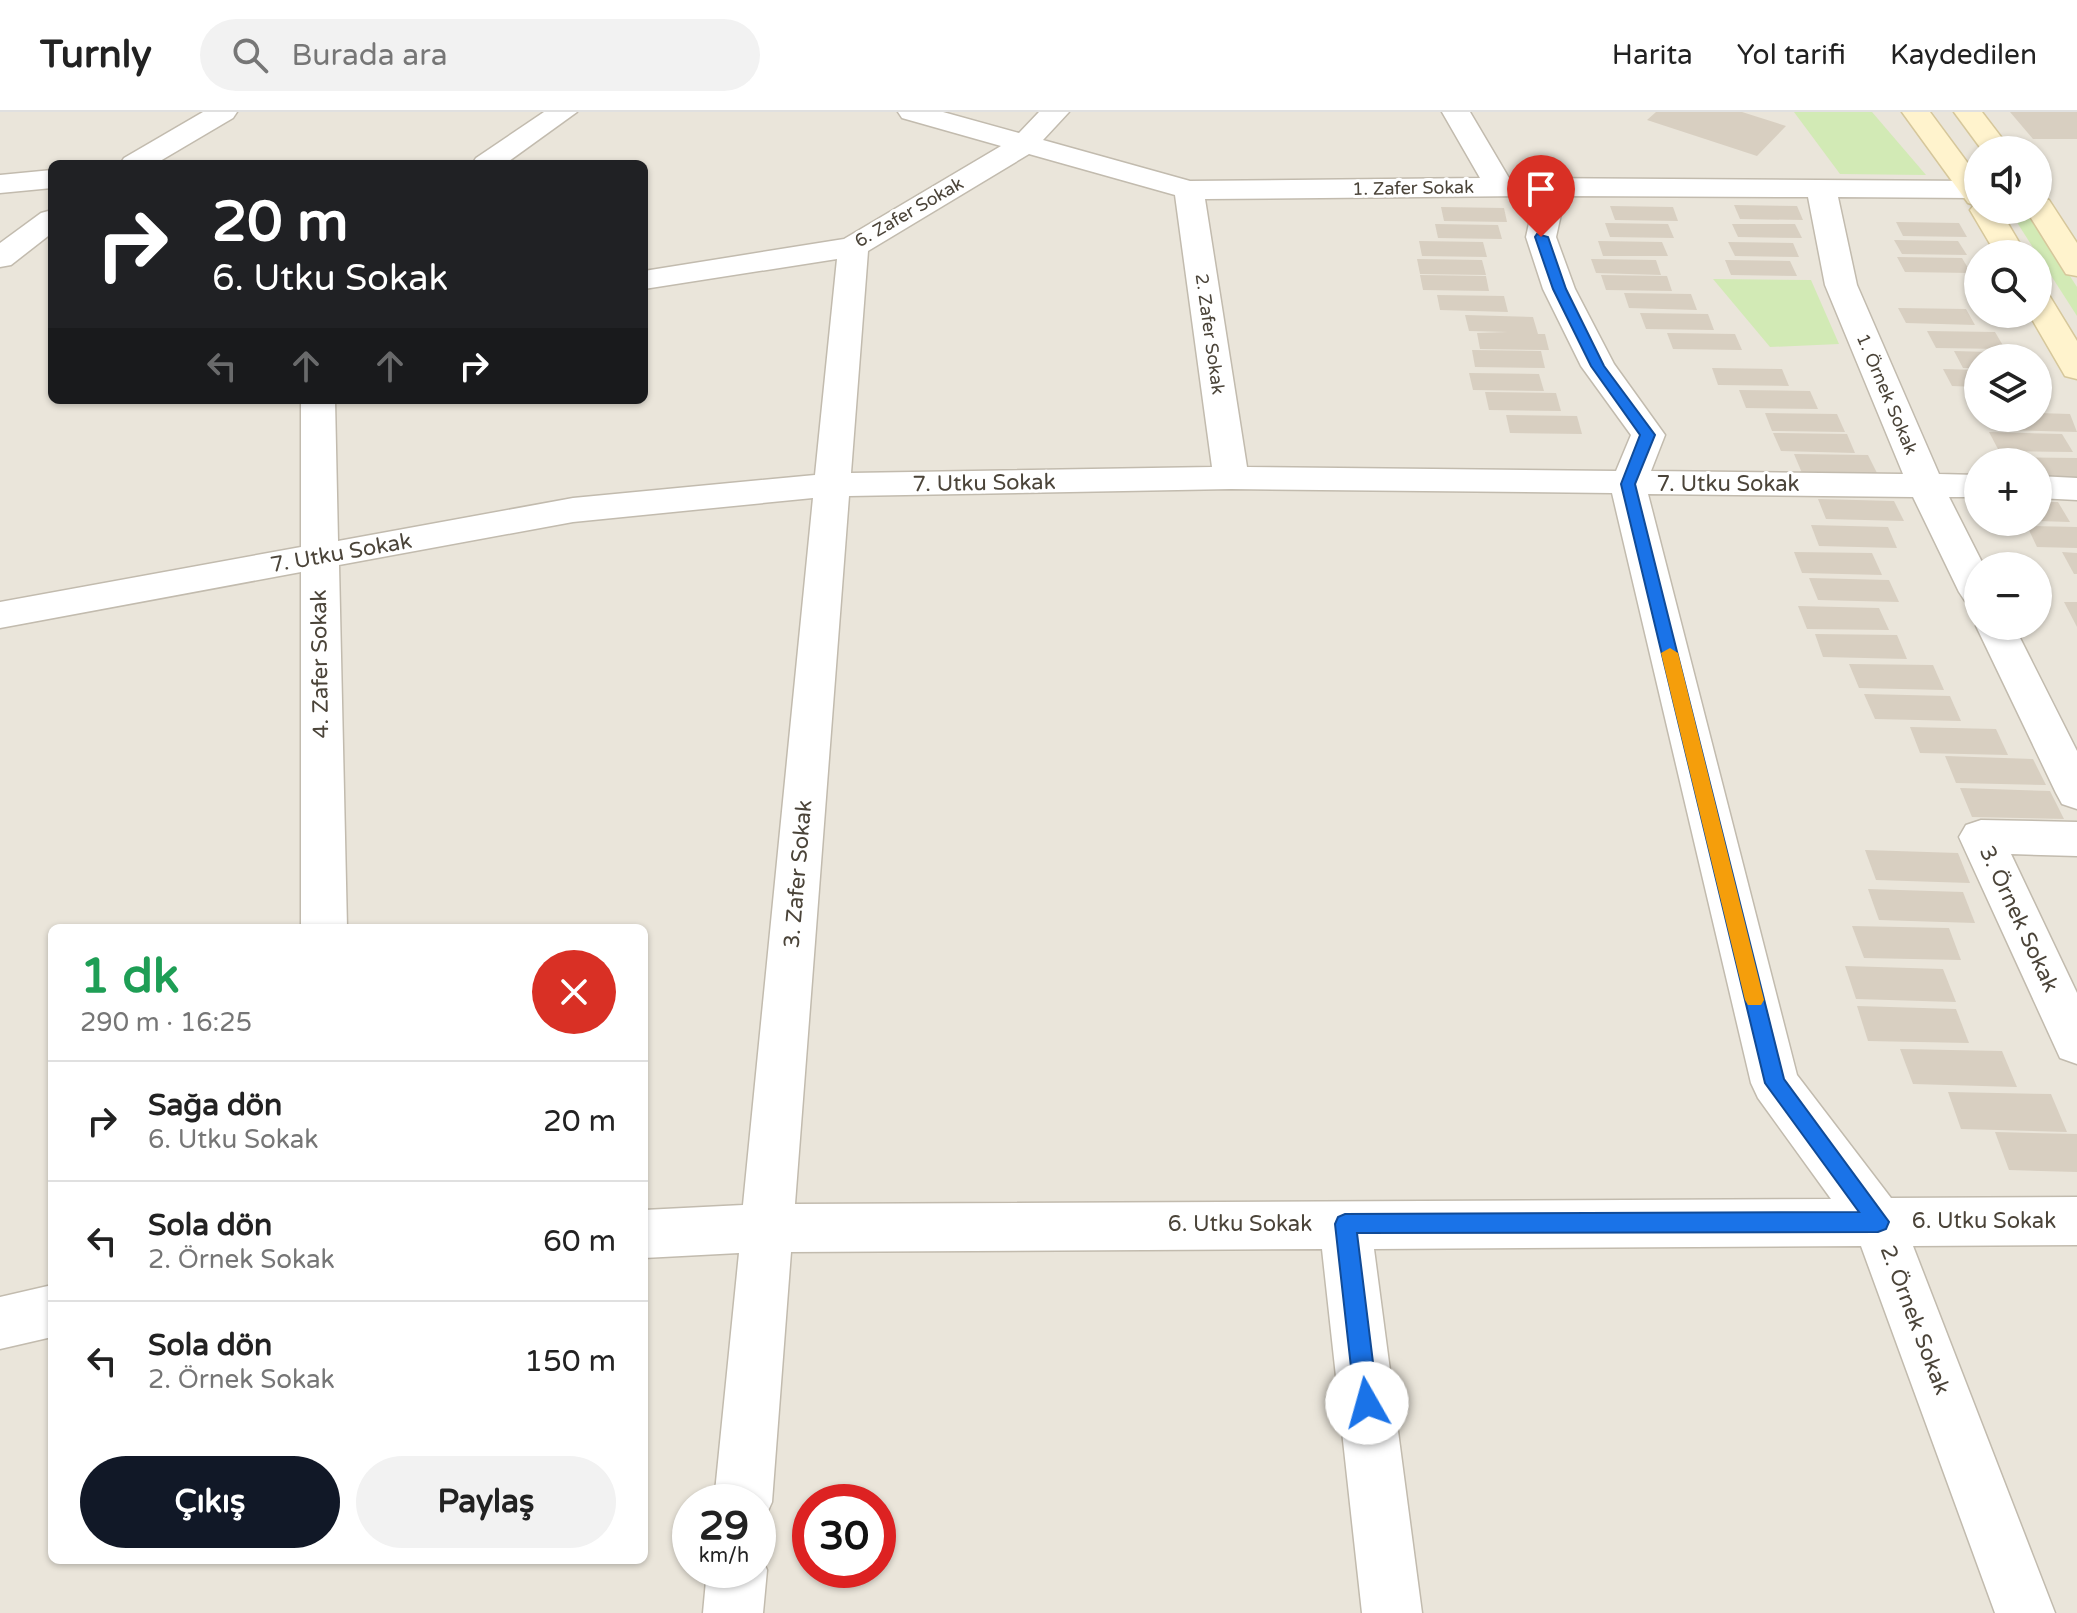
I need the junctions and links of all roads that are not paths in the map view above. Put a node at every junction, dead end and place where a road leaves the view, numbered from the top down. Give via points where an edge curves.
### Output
1 (223, 112) edge
2 (563, 112) edge
3 (912, 112) edge
4 (1055, 112) edge
5 (1456, 112) edge
6 (1916, 112) edge
7 (1968, 112) edge
8 (1986, 136) edge
9 (1023, 145) junction
10 (141, 160) edge
11 (492, 160) edge
12 (1964, 177) edge
13 (48, 179) edge
14 (0, 184) edge
15 (1500, 187) junction
16 (1552, 187) junction
17 (1821, 187) junction
18 (1189, 190) junction
19 (1964, 196) edge
20 (48, 222) edge
21 (2050, 224) edge
22 (853, 247) junction
23 (0, 258) edge
24 (2077, 267) edge
25 (648, 279) edge
26 (2052, 326) edge
27 (2077, 369) edge
28 (318, 404) edge
29 (1231, 478) junction
30 (1628, 484) junction
31 (1925, 484) junction
32 (833, 485) junction
33 (1964, 485) edge
34 (2052, 488) edge
35 (2077, 489) edge
36 (319, 557) junction
37 (1964, 563) edge
38 (0, 615) edge
39 (2002, 640) edge
40 (2077, 793) edge
41 (2077, 839) edge
42 (324, 924) edge
43 (2077, 1044) edge
44 (2077, 1221) edge
45 (1878, 1222) junction
46 (1345, 1224) junction
47 (767, 1228) junction
48 (648, 1234) edge
49 (48, 1312) edge
50 (0, 1323) edge
51 (745, 1484) edge
52 (735, 1588) edge
53 (733, 1613) edge
54 (1392, 1613) edge
55 (2025, 1613) edge

1 - 10 street
2 - 11 street
3 - 9 street, 1. Zafer Sokak
4 - 9 street, 6. Zafer Sokak
5 - 15 street
6 - 12 street
7 - 8 street
9 - 18 street, 1. Zafer Sokak
9 - 22 street, 6. Zafer Sokak
13 - 14 street
15 - 16 street, 1. Zafer Sokak
15 - 18 street, 1. Zafer Sokak
16 - 17 street, 1. Zafer Sokak
16 - 30 street via 1541,237 1559,289 1598,366 1648,435
17 - 19 street, 1. Zafer Sokak
17 - 31 street, 1. Örnek Sokak via 1841,285
18 - 29 street, 2. Zafer Sokak
20 - 23 street
21 - 24 street
22 - 25 street, 6. Zafer Sokak
22 - 32 street, 3. Zafer Sokak
26 - 27 street
28 - 36 street, 4. Zafer Sokak
29 - 30 street, 7. Utku Sokak
29 - 32 street, 7. Utku Sokak
30 - 31 street, 7. Utku Sokak
30 - 45 street, 2. Örnek Sokak via 1775,1083
31 - 33 street, 7. Utku Sokak
31 - 37 street, 1. Örnek Sokak
32 - 36 street, 7. Utku Sokak via 573,510
32 - 47 street, 3. Zafer Sokak
34 - 35 street
36 - 38 street, 7. Utku Sokak
36 - 42 street, 4. Zafer Sokak
39 - 40 street
41 - 43 street, 3. Örnek Sokak via 1981,837
44 - 45 street, 6. Utku Sokak
45 - 46 street, 6. Utku Sokak
45 - 55 street, 2. Örnek Sokak
46 - 47 street, 6. Utku Sokak
46 - 54 street
47 - 48 street, 6. Utku Sokak
47 - 51 street, 3. Zafer Sokak
49 - 50 street
52 - 53 street

